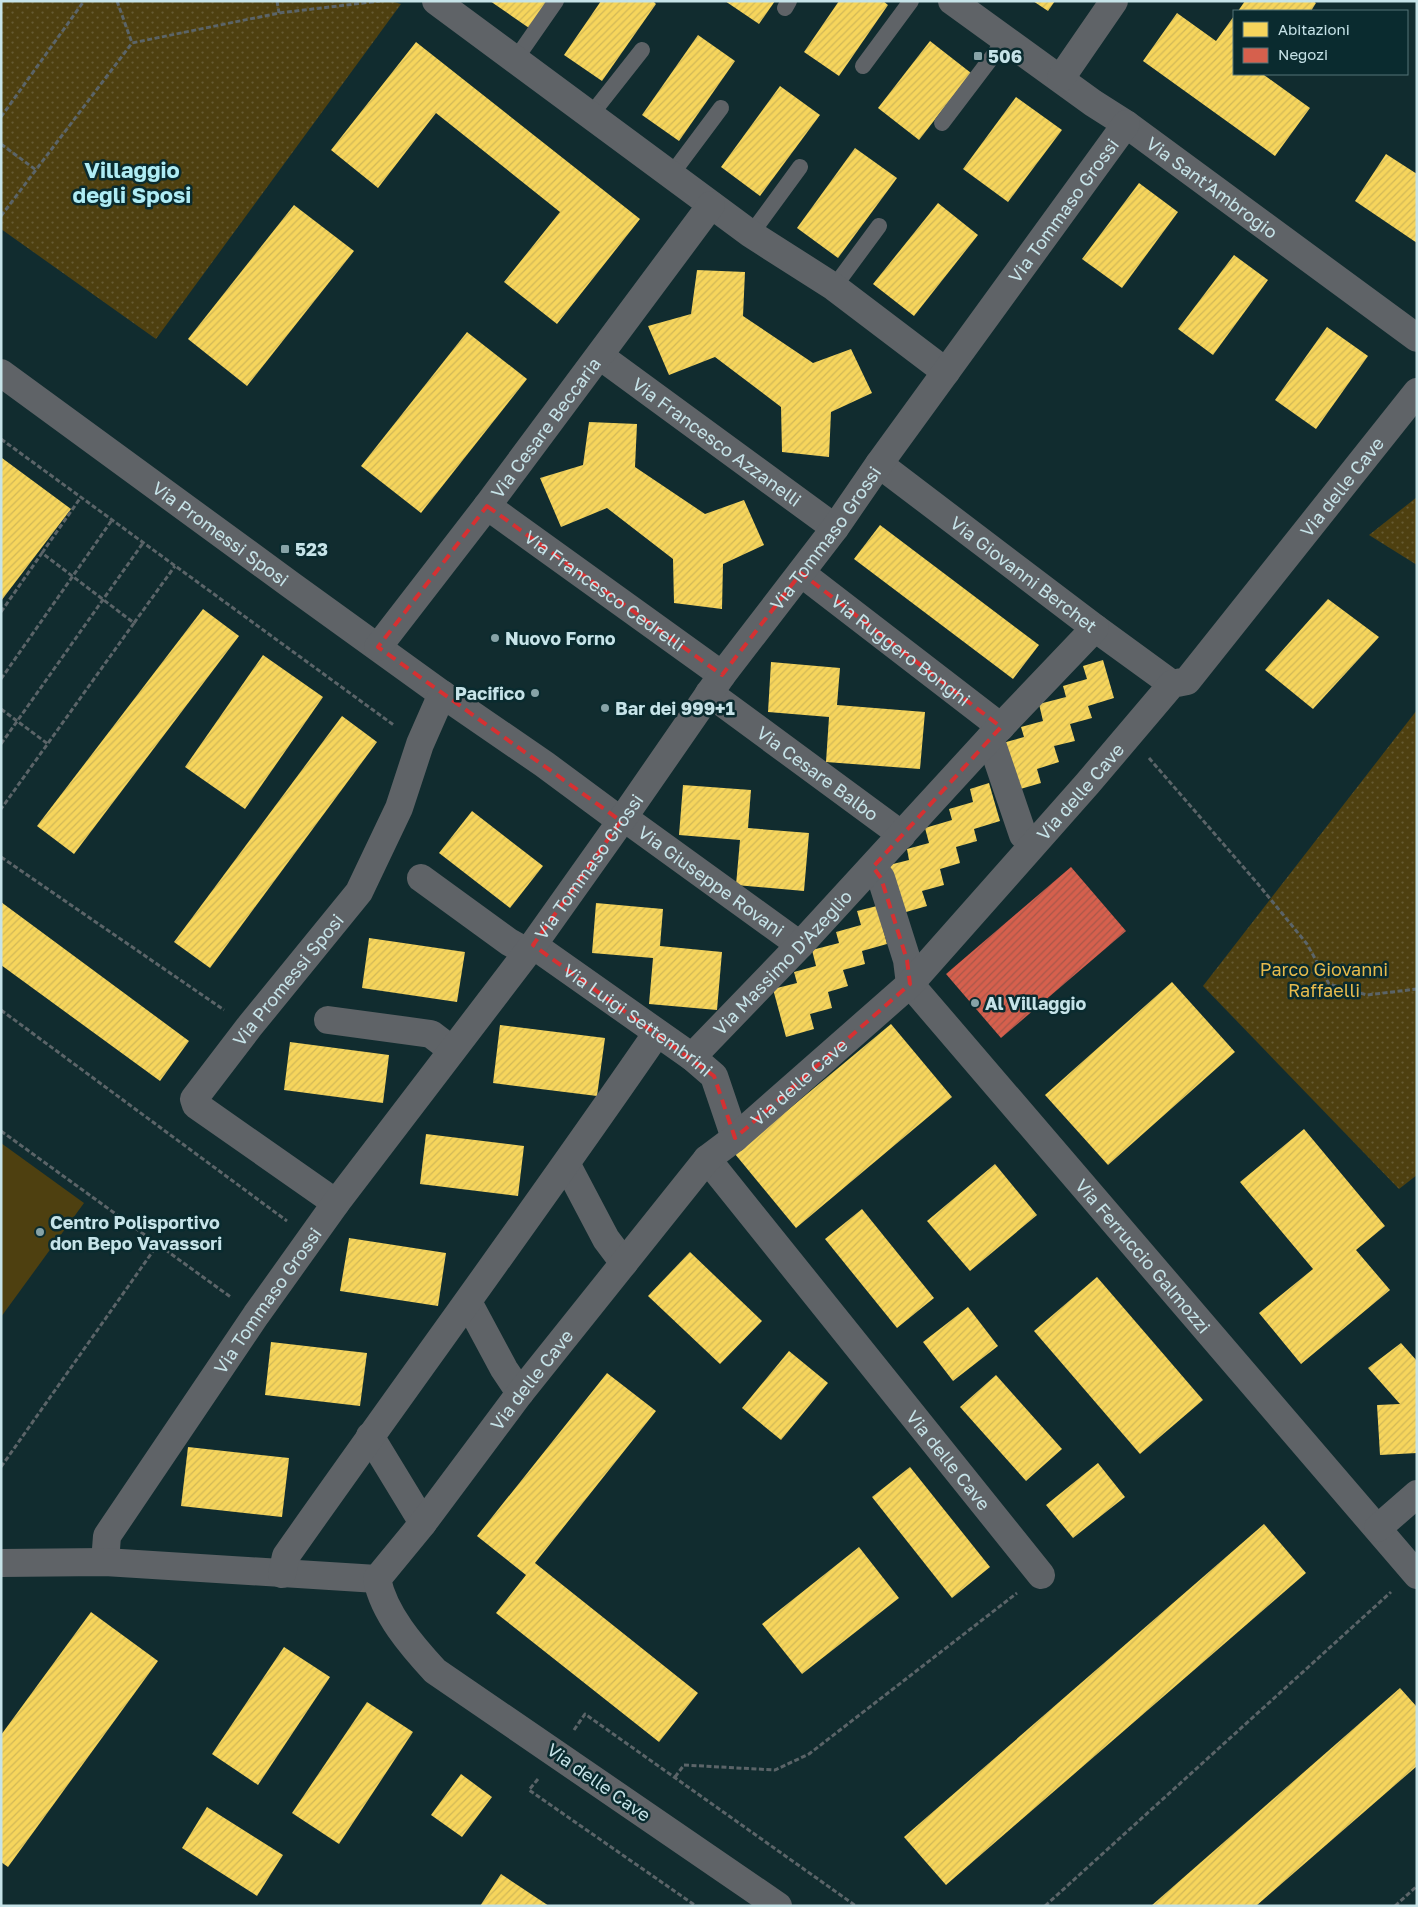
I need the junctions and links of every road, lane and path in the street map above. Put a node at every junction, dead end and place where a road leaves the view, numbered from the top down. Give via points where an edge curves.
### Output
1 (84, 1) edge
2 (117, 1) edge
3 (277, 1) edge
4 (380, 1) edge
5 (436, 1) edge
6 (556, 1) edge
7 (911, 1) edge
8 (952, 1) edge
9 (1114, 1) edge
10 (279, 13) junction
11 (1005, 40) junction
12 (132, 43) junction
13 (642, 50) dead end
14 (515, 60) junction
15 (863, 66) dead end
16 (1061, 78) junction
17 (721, 108) dead end
18 (590, 116) junction
19 (1, 117) edge
20 (942, 123) dead end
21 (1126, 124) junction
22 (1, 144) edge
23 (800, 167) dead end
24 (36, 170) junction
25 (671, 175) junction
26 (711, 205) junction
27 (1, 216) edge
28 (879, 226) dead end
29 (751, 234) junction
30 (834, 287) junction
31 (1417, 338) edge
32 (600, 356) junction
33 (946, 372) junction
34 (1, 373) edge
35 (1417, 392) edge
36 (1, 439) edge
37 (879, 464) junction
38 (81, 498) junction
39 (487, 506) junction
40 (112, 520) junction
41 (835, 528) junction
42 (143, 543) junction
43 (42, 553) junction
44 (175, 566) junction
45 (801, 573) junction
46 (72, 577) junction
47 (103, 600) junction
48 (1, 612) edge
49 (134, 623) junction
50 (1095, 628) junction
51 (378, 647) junction
52 (1, 679) edge
53 (715, 684) junction
54 (1172, 684) junction
55 (442, 694) junction
56 (1, 709) edge
57 (18, 721) junction
58 (996, 732) junction
59 (1128, 735) junction
60 (1, 744) edge
61 (48, 744) junction
62 (420, 744) junction
63 (1, 809) edge
64 (622, 819) junction
65 (1023, 834) dead end
66 (902, 835) junction
67 (1, 857) edge
68 (873, 867) junction
69 (422, 878) dead end
70 (800, 945) junction
71 (530, 948) junction
72 (910, 984) junction
73 (1417, 990) edge
74 (1, 1010) edge
75 (328, 1020) dead end
76 (249, 1027) junction
77 (657, 1033) junction
78 (452, 1050) junction
79 (692, 1057) junction
80 (1, 1131) edge
81 (735, 1138) junction
82 (707, 1159) junction
83 (567, 1165) junction
84 (336, 1203) junction
85 (311, 1239) junction
86 (158, 1244) junction
87 (624, 1262) junction
88 (468, 1302) junction
89 (256, 1315) junction
90 (520, 1393) junction
91 (370, 1436) junction
92 (1, 1467) edge
93 (1417, 1494) edge
94 (423, 1523) junction
95 (1378, 1528) junction
96 (105, 1562) junction
97 (1, 1563) edge
98 (1415, 1573) edge
99 (282, 1574) junction
100 (1041, 1575) joint
101 (377, 1579) junction
102 (675, 1777) dead end
103 (1417, 1886) edge
104 (778, 1906) edge
105 (1046, 1906) edge
106 (1394, 1906) edge

1 - 19 path
2 - 12 path
3 - 10 path
4 - 10 path
5 - 14 street
6 - 14 lane
7 - 15 lane
8 - 11 street, Via Sant'Ambrogio
9 - 16 street
10 - 12 path
11 - 16 street, Via Sant'Ambrogio
11 - 20 lane
12 - 24 path
13 - 18 lane
14 - 18 street
16 - 21 street, Via Sant'Ambrogio
17 - 25 lane
18 - 25 street
21 - 31 street, Via Sant'Ambrogio
21 - 33 street, Via Tommaso Grossi
22 - 24 path
23 - 29 lane
24 - 27 path
25 - 26 street
26 - 29 street
26 - 32 street, Via Cesare Beccaria
28 - 30 lane
29 - 30 street
30 - 33 street
32 - 39 street, Via Cesare Beccaria
32 - 41 street, Via Francesco Azzanelli
33 - 37 street, Via Tommaso Grossi
34 - 51 street, Via Promessi Sposi
35 - 54 street, Via delle Cave via 1187,681
36 - 38 path
37 - 41 street, Via Tommaso Grossi
37 - 50 street, Via Giovanni Berchet
38 - 40 path
38 - 43 path
39 - 51 street, Via Cesare Beccaria
39 - 53 street, Via Francesco Cedrelli
40 - 42 path
40 - 46 path
41 - 45 street, Via Tommaso Grossi
42 - 44 path
42 - 47 path
43 - 46 path
43 - 48 path
44 - 49 path
44 - 62 path
45 - 53 street, Via Tommaso Grossi
45 - 58 street, Via Ruggero Bonghi
46 - 47 path
46 - 52 path
47 - 49 path
47 - 57 path
49 - 61 path
50 - 54 street, Via Giovanni Berchet
50 - 58 street, Via Massimo D'Azeglio
51 - 55 street, Via Promessi Sposi
53 - 64 street, Via Tommaso Grossi
53 - 66 street, Via Cesare Balbo
54 - 59 street, Via delle Cave
55 - 62 street, Via Promessi Sposi
55 - 64 street, Via Promessi Sposi
56 - 57 path
57 - 60 path
57 - 61 path
58 - 65 street
58 - 66 street, Via Massimo D'Azeglio
59 - 72 street, Via delle Cave
59 - 73 path via 1258,884 1306,944 1330,984 1367,995
61 - 63 path
62 - 76 street, Via Promessi Sposi via 399,808 359,892
64 - 70 street, Via Giuseppe Rovani
64 - 71 street, Via Tommaso Grossi
66 - 68 street, Via Massimo D'Azeglio
67 - 76 path
68 - 70 street, Via Massimo D'Azeglio
68 - 72 street via 887,896 907,960
69 - 71 street, Via Tommaso Grossi via 509,942
70 - 79 street, Via Massimo D'Azeglio
71 - 77 street, Via Luigi Settembrini
71 - 78 street, Via Tommaso Grossi
72 - 81 street, Via delle Cave
72 - 95 street, Via Ferruccio Galmozzi
74 - 85 path
75 - 78 street via 431,1034
76 - 84 street, Via Promessi Sposi via 194,1102
77 - 79 street, Via Luigi Settembrini
77 - 83 street
78 - 84 street, Via Tommaso Grossi
79 - 81 street, Via Luigi Settembrini via 714,1076
80 - 86 path
81 - 82 street, Via delle Cave
82 - 87 street, Via delle Cave
82 - 100 street, Via delle Cave
83 - 87 street via 606,1239
83 - 88 street
84 - 85 street, Via Tommaso Grossi
85 - 89 street, Via Tommaso Grossi
86 - 89 path
86 - 92 path
87 - 90 street, Via delle Cave
88 - 90 street
88 - 91 street
89 - 96 street, Via Tommaso Grossi via 107,1536
90 - 94 street, Via delle Cave
91 - 94 street
91 - 99 street via 286,1556
93 - 95 street
94 - 101 street, Via delle Cave
95 - 98 street, Via Ferruccio Galmozzi
96 - 97 street
96 - 99 street
98 - 105 path
99 - 101 street
100 - 102 path via 809,1754 775,1770 684,1765
101 - 104 street, Via delle Cave via 389,1610 435,1671
103 - 106 path

